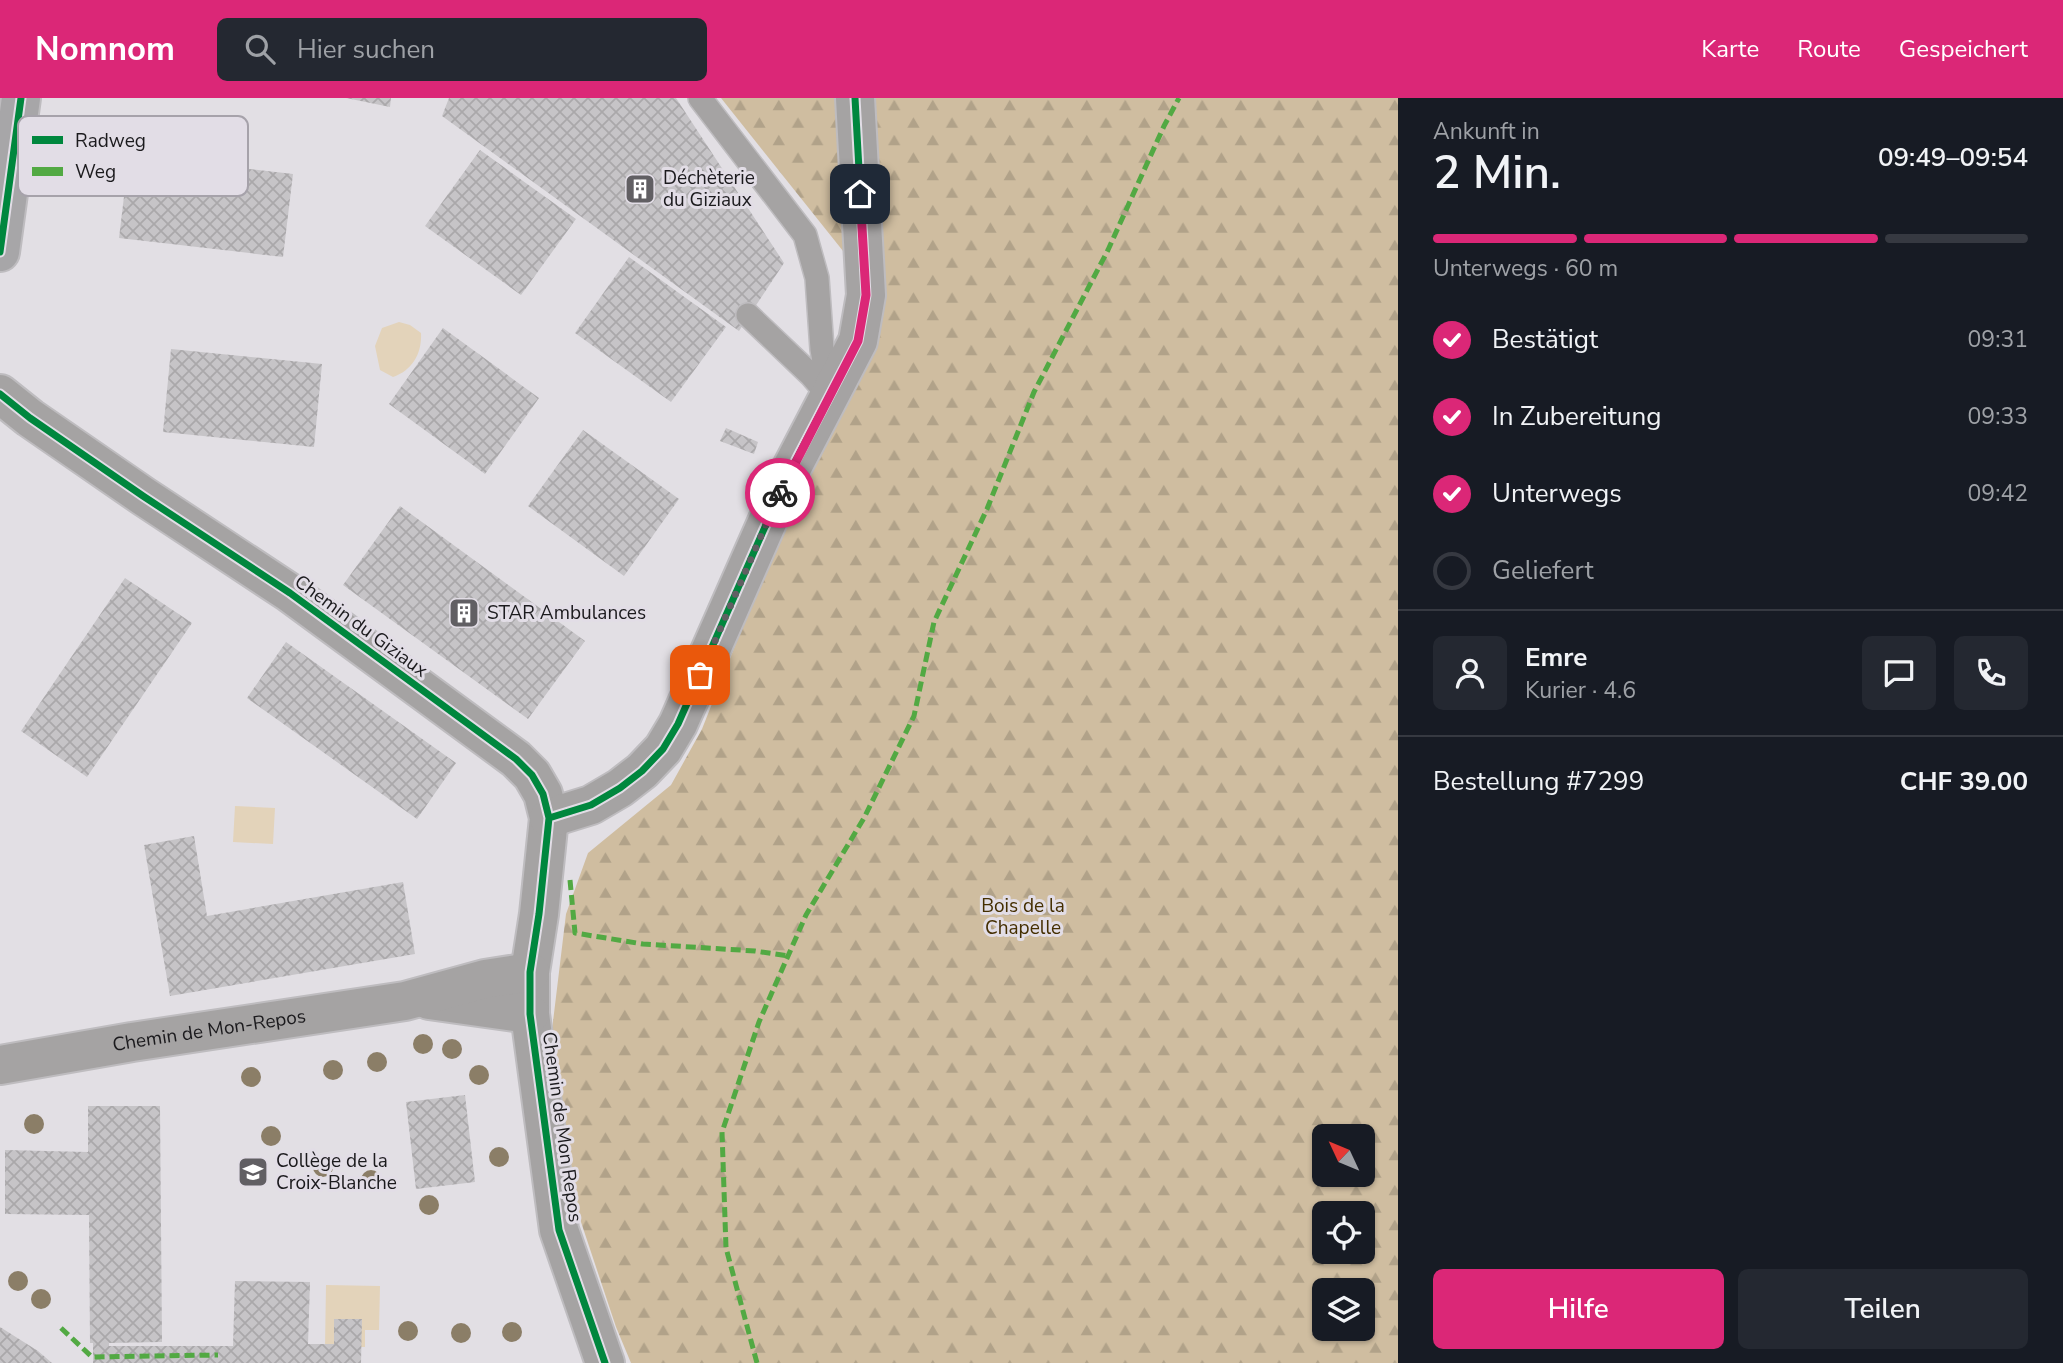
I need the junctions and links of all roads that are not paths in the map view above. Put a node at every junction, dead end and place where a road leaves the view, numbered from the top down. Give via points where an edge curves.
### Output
1 (21, 98) edge
2 (700, 98) edge
3 (855, 98) edge
4 (19, 116) edge
5 (18, 120) edge
6 (0, 252) edge
7 (748, 316) dead end
8 (0, 394) edge
9 (830, 397) junction
10 (549, 818) junction
11 (530, 972) junction
12 (418, 998) junction
13 (530, 1014) junction
14 (0, 1065) edge
15 (606, 1363) edge

1 - 4 main road
2 - 9 lane via 805,235 817,278
3 - 9 street via 866,295 858,341
5 - 6 main road
7 - 9 lane
8 - 10 street, Chemin du Giziaux via 290,593 516,759 543,794
9 - 10 street via 787,477 663,749 642,771 591,806
10 - 11 street, Chemin du Giziaux
11 - 12 street, Chemin de Mon-Repos
11 - 13 street, Chemin de Mon Repos
12 - 13 street, Chemin de Mon-Repos
12 - 14 street, Chemin de Mon-Repos
13 - 15 street, Chemin de Mon Repos via 559,1230

